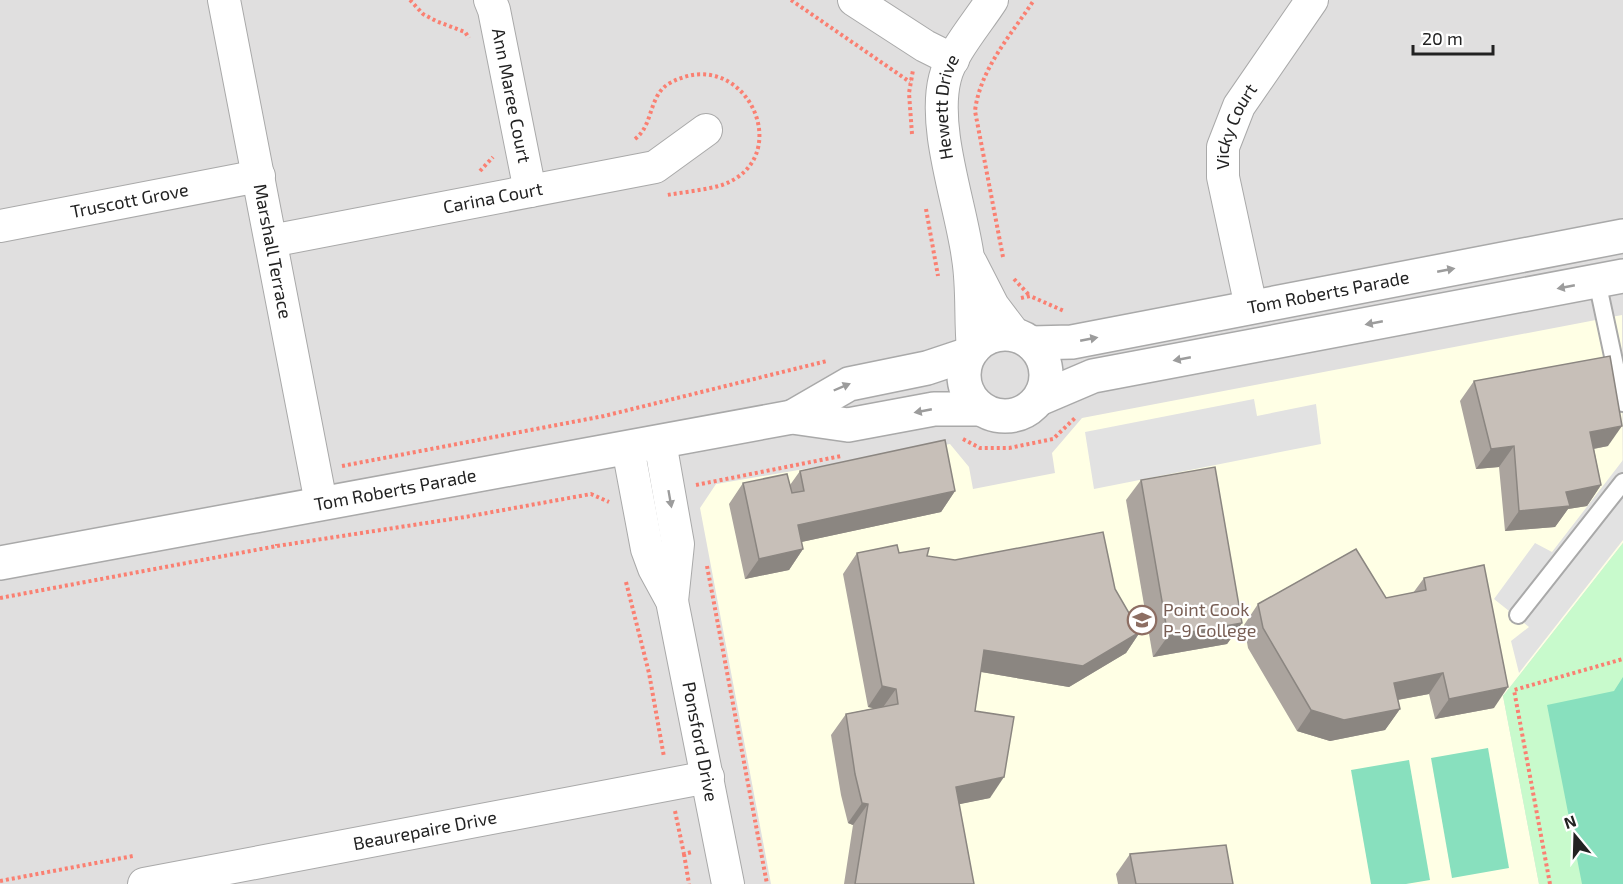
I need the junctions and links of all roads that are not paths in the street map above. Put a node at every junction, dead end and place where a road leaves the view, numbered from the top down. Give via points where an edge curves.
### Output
1 (224, 0) edge
2 (490, 0) edge
3 (854, 0) edge
4 (992, 0) edge
5 (1312, 0) edge
6 (953, 60) junction
7 (706, 130) dead end
8 (259, 176) junction
9 (530, 191) junction
10 (0, 226) edge
11 (1623, 236) edge
12 (270, 241) junction
13 (969, 260) junction
14 (1610, 278) edge
15 (1251, 307) junction
16 (1023, 339) junction
17 (971, 352) junction
18 (1039, 399) junction
19 (1623, 403) edge
20 (981, 409) junction
21 (792, 417) junction
22 (660, 442) junction
23 (628, 448) junction
24 (1623, 482) edge
25 (321, 504) junction
26 (0, 563) edge
27 (672, 601) junction
28 (1518, 615) dead end
29 (708, 777) junction
30 (144, 884) edge
31 (728, 884) edge

1 - 8 street, Marshall Terrace
2 - 9 street, Ann Maree Court
3 - 6 street
4 - 6 street, Hewett Drive
5 - 15 street, Vicky Court via 1239,106 1223,147 1224,177
6 - 13 street, Hewett Drive via 946,75 941,111
7 - 9 street, Carina Court via 655,167
8 - 10 street, Truscott Grove
8 - 12 street, Marshall Terrace
9 - 12 street, Carina Court
15 -> 11 street, Tom Roberts Parade
12 - 25 street, Marshall Terrace
13 - 16 street, Hewett Drive via 993,306
13 - 17 street, Hewett Drive
14 -> 18 street via 1093,376
14 - 19 lane
16 -> 15 street, Tom Roberts Parade via 1072,342
16 - 17 street via 992,336
16 - 18 street via 1040,351 1045,363 1045,388
17 - 20 street via 964,378 966,390
21 -> 17 street, Tom Roberts Parade via 849,384 927,368
18 - 20 street via 1019,415 993,415
20 -> 21 street, Tom Roberts Parade via 934,409 848,425
21 - 22 street, Tom Roberts Parade
22 - 23 street, Tom Roberts Parade
22 -> 27 street, Ponsford Drive via 678,544
23 - 25 street, Tom Roberts Parade
23 - 27 street, Ponsford Drive via 620,504
24 - 28 lane
25 - 26 street, Tom Roberts Parade
27 - 29 street, Ponsford Drive
29 - 30 street, Beaurepaire Drive
29 - 31 street, Ponsford Drive

